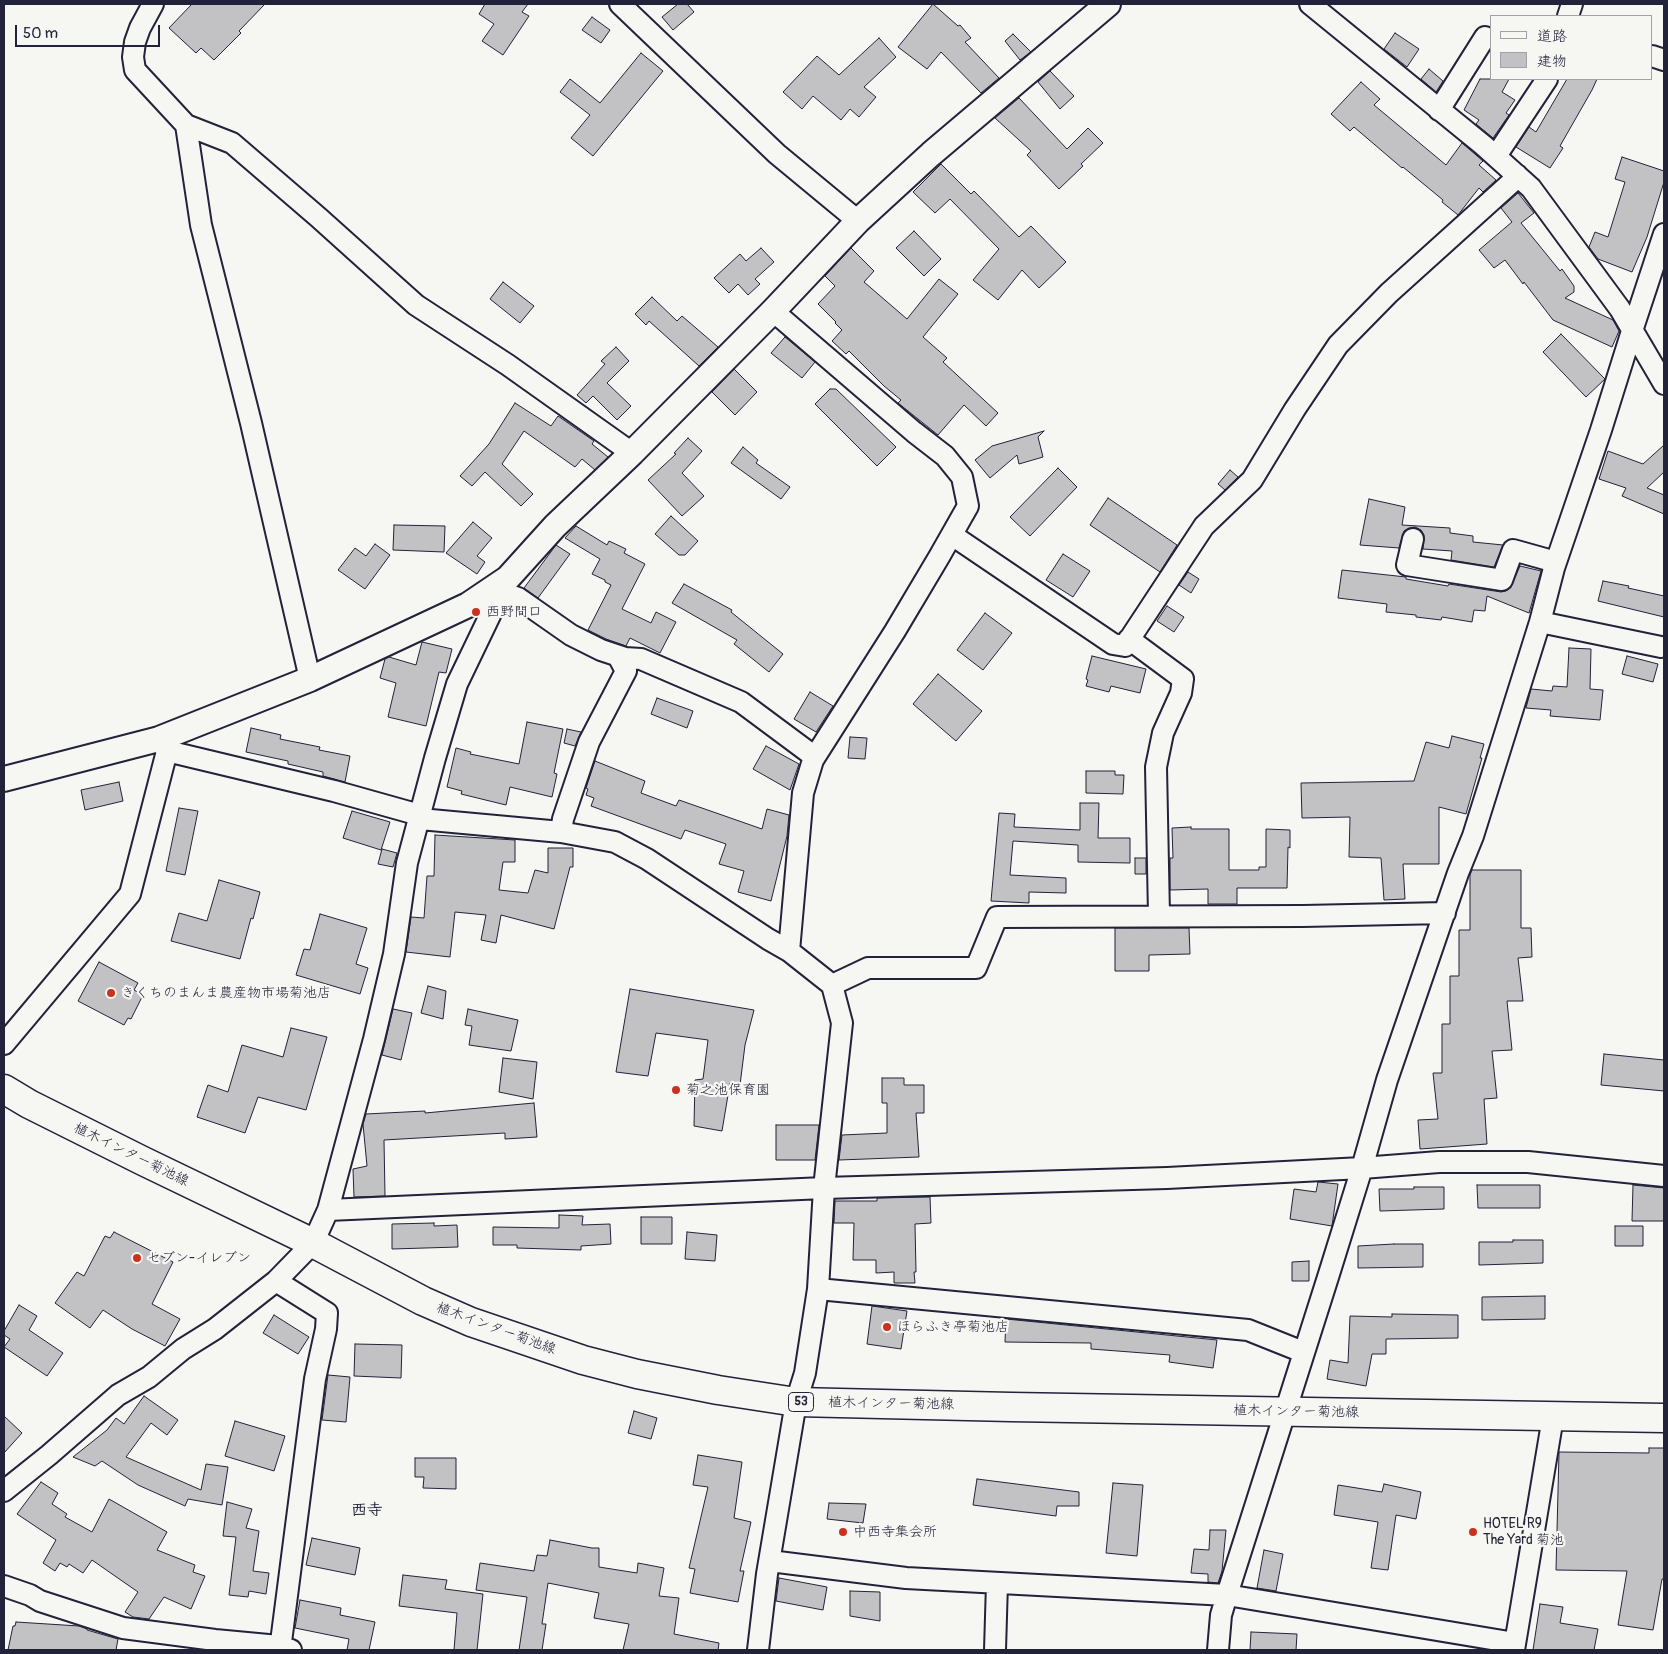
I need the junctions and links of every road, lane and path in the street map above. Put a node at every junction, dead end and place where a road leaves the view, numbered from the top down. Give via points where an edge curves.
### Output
1 (153, 4) edge
2 (620, 4) edge
3 (1108, 4) edge
4 (1310, 4) edge
5 (1485, 37) dead end
6 (1546, 80) edge
7 (1439, 110) junction
8 (186, 124) junction
9 (1496, 156) junction
10 (1516, 175) junction
11 (858, 222) junction
12 (1664, 234) edge
13 (1661, 256) edge
14 (772, 311) junction
15 (1632, 331) junction
16 (1664, 384) edge
17 (632, 453) junction
18 (952, 535) junction
19 (1413, 539) dead end
20 (1556, 562) junction
21 (504, 585) junction
22 (1540, 622) junction
23 (1130, 639) junction
24 (1661, 646) dead end
25 (618, 656) junction
26 (310, 679) junction
27 (163, 745) junction
28 (815, 757) junction
29 (4, 780) edge
30 (420, 818) junction
31 (561, 832) junction
32 (1445, 912) junction
33 (1159, 915) junction
34 (789, 951) junction
35 (832, 985) junction
36 (4, 1044) edge
37 (4, 1089) edge
38 (1362, 1168) junction
39 (1664, 1176) edge
40 (824, 1188) junction
41 (328, 1210) junction
42 (313, 1243) junction
43 (276, 1281) junction
44 (818, 1289) junction
45 (1304, 1352) junction
46 (796, 1402) junction
47 (1284, 1412) junction
48 (1553, 1417) junction
49 (1664, 1418) edge
50 (4, 1490) edge
51 (770, 1561) junction
52 (997, 1583) junction
53 (4, 1586) edge
54 (1227, 1595) junction
55 (215, 1645) edge
56 (1514, 1647) edge
57 (285, 1648) edge
58 (758, 1650) edge
59 (995, 1650) edge
60 (1218, 1650) edge

1 - 8 street via 135,42 135,70
2 - 11 street via 777,154
3 - 11 street via 931,154
4 - 7 street
5 - 7 street
6 - 9 street
7 - 9 street
8 - 17 street via 232,143 416,305 508,365
8 - 26 street via 201,225
9 - 10 street
10 - 15 street via 1531,188 1620,309
10 - 23 street via 1338,345 1252,480 1204,526
11 - 14 street
12 - 13 street
13 - 15 street
14 - 17 street
14 - 18 street via 945,456 962,477 968,506
15 - 16 street
15 - 20 street
17 - 21 street via 555,526
18 - 23 street via 1113,644 1125,646
18 - 28 street
19 - 20 street via 1407,565 1502,580 1513,550
20 - 22 street
21 - 25 street via 571,635
21 - 26 street
21 - 30 street via 457,684
22 - 24 street
22 - 32 street via 1473,836
23 - 33 street via 1183,679 1181,693 1163,733 1156,767
25 - 28 street via 641,659 741,702
25 - 31 street via 626,671 589,742
26 - 27 street
27 - 29 street
27 - 30 street via 416,814
27 - 36 street via 130,894
28 - 34 street via 803,793
30 - 31 street
30 - 41 street via 408,863 394,954
31 - 34 street via 615,842 647,859
32 - 33 street via 1303,916
32 - 38 street via 1387,1080
33 - 35 street via 997,917 976,968 868,968
34 - 35 street
35 - 40 street via 842,1023
37 - 42 main road, 植木インター菊池線 / 53 via 28,1104
38 - 39 street via 1439,1162 1528,1162
38 - 40 street via 1168,1178
38 - 45 street
40 - 41 street
40 - 44 street
41 - 42 street
42 - 43 street
42 - 46 main road, 植木インター菊池線 / 53 via 423,1301 471,1322 583,1360 709,1389
43 - 50 street via 215,1329 118,1395
43 - 57 street via 327,1314 281,1642
44 - 45 street via 1248,1330
44 - 46 street via 805,1373
45 - 47 street
46 - 47 main road, 植木インター菊池線 / 53
46 - 51 street
47 - 48 main road, 植木インター菊池線 / 53
47 - 54 street
48 - 49 main road, 植木インター菊池線 / 53
48 - 56 street
51 - 52 street via 906,1578
51 - 58 street
52 - 54 street
52 - 59 street
53 - 55 street via 123,1628
54 - 56 street
54 - 60 street
55 - 57 street

